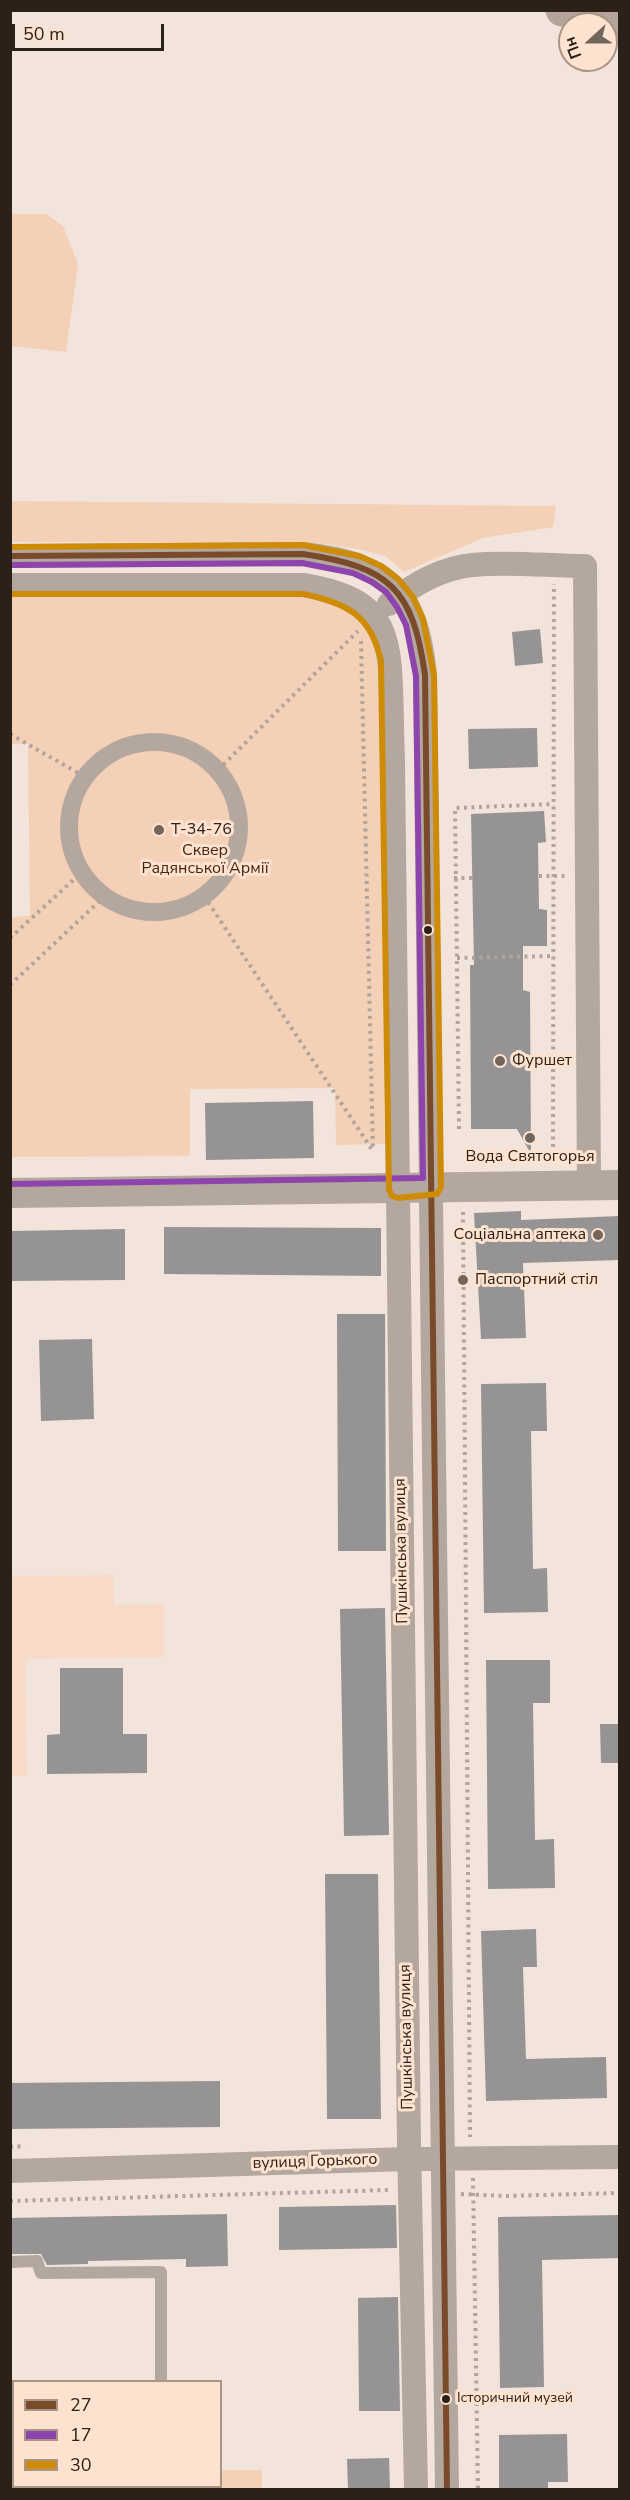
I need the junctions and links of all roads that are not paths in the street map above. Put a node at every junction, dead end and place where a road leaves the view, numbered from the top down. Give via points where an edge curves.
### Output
1 (562, 10) edge
2 (620, 21) edge
3 (10, 556) edge
4 (10, 585) edge
5 (401, 594) junction
6 (374, 615) junction
7 (105, 896) joint
8 (620, 1185) edge
9 (589, 1186) junction
10 (432, 1187) junction
11 (398, 1189) junction
12 (10, 1193) edge
13 (620, 2157) edge
14 (409, 2160) junction
15 (441, 2161) junction
16 (10, 2171) edge
17 (10, 2262) edge
18 (161, 2380) edge
19 (416, 2490) edge
20 (447, 2490) edge

1 - 2 main road
3 - 5 street via 312,555 360,564
4 - 6 street via 304,585 351,599
5 - 6 street
5 - 9 street via 428,579 473,565 585,566
5 - 10 street, Пушкінська вулиця via 422,640 425,675
6 - 11 street, Пушкінська вулиця via 388,643 390,660
7 - 7 street via 144,912 165,912 186,906 219,882 231,865 240,826 229,786 204,757 187,748 150,741 114,752 85,777 75,794 69,834 82,872
8 - 9 street
9 - 10 street
10 - 11 street
10 - 15 street, Пушкінська вулиця
11 - 12 street
11 - 14 street, Пушкінська вулиця
13 - 15 street, вулиця Горького
14 - 15 street, вулиця Горького
14 - 16 street, вулиця Горького
14 - 19 street, Пушкінська вулиця
15 - 20 street, Пушкінська вулиця
17 - 18 lane via 37,2261 41,2273 161,2272

